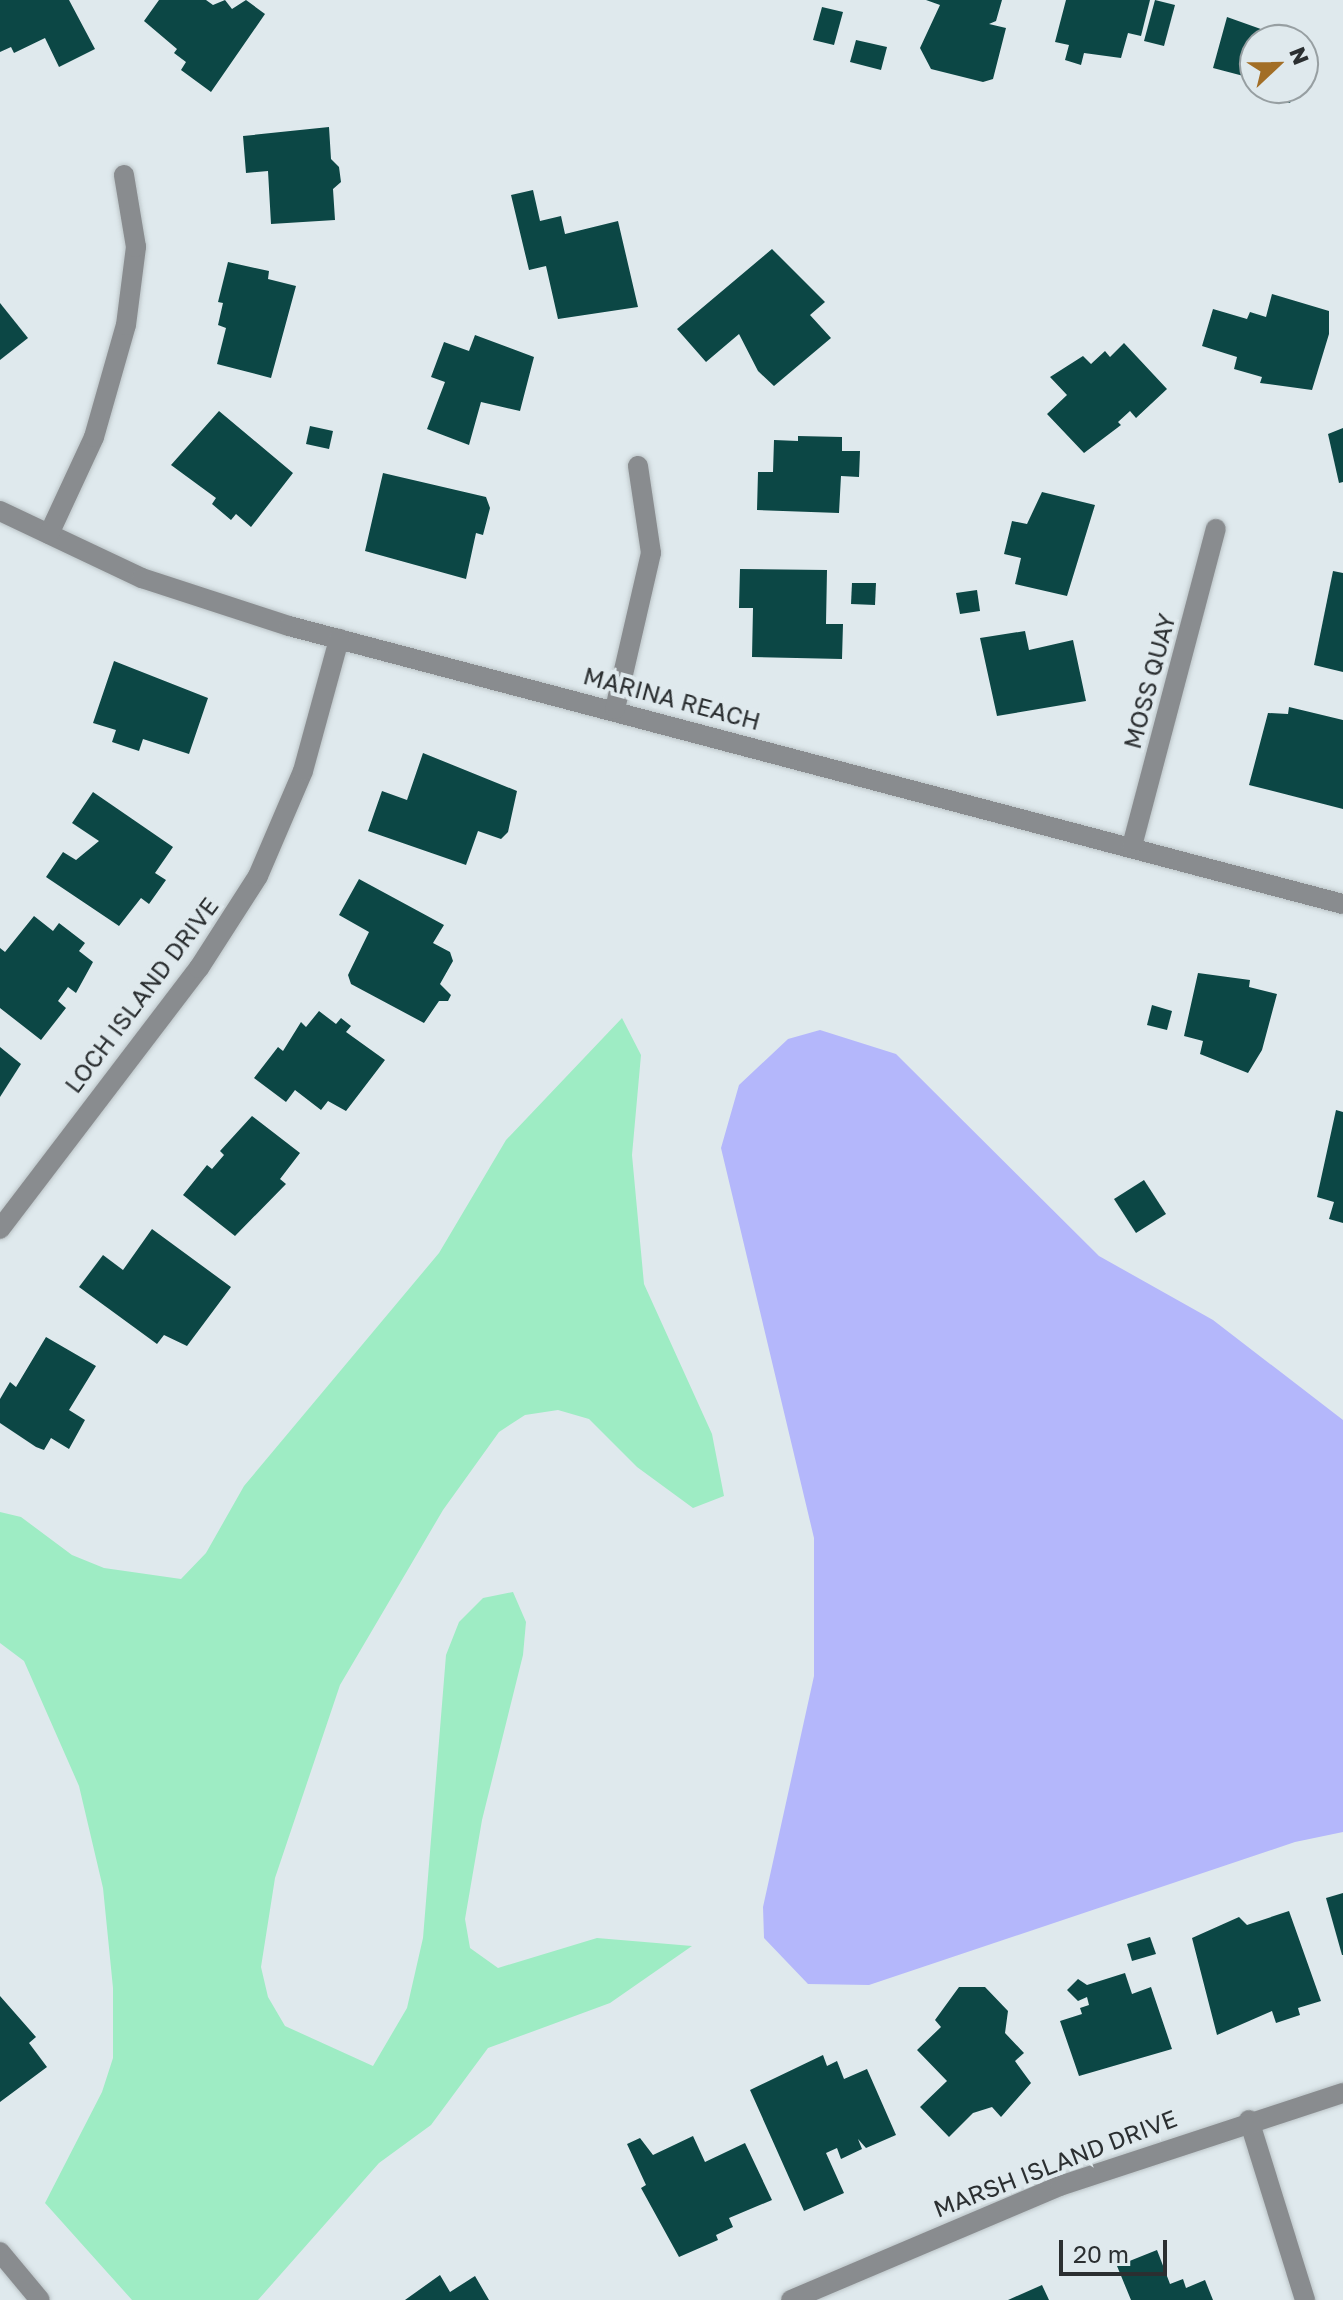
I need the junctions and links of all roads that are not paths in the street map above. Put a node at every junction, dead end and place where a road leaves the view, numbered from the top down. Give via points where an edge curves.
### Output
1 (124, 175) dead end
2 (638, 466) dead end
3 (0, 511) edge
4 (1216, 529) dead end
5 (49, 534) junction
6 (339, 639) junction
7 (615, 709) junction
8 (1132, 846) junction
9 (1343, 904) edge
10 (0, 1229) edge
11 (1343, 2093) edge
12 (1249, 2120) junction
13 (0, 2252) edge
14 (40, 2300) edge
15 (791, 2300) edge
16 (1305, 2300) edge

1 - 5 street via 136,247 126,325 94,437
2 - 7 street via 651,553
3 - 5 street, MARINA REACH
4 - 8 street, MOSS QUAY
5 - 6 street, MARINA REACH via 181,592
6 - 7 street, MARINA REACH
6 - 10 street, LOCH ISLAND DRIVE via 303,771 251,888 199,968
7 - 8 street, MARINA REACH
8 - 9 street, MARINA REACH
11 - 12 street, MARSH ISLAND DRIVE
12 - 15 street, MARSH ISLAND DRIVE via 1060,2186
12 - 16 street
13 - 14 street

